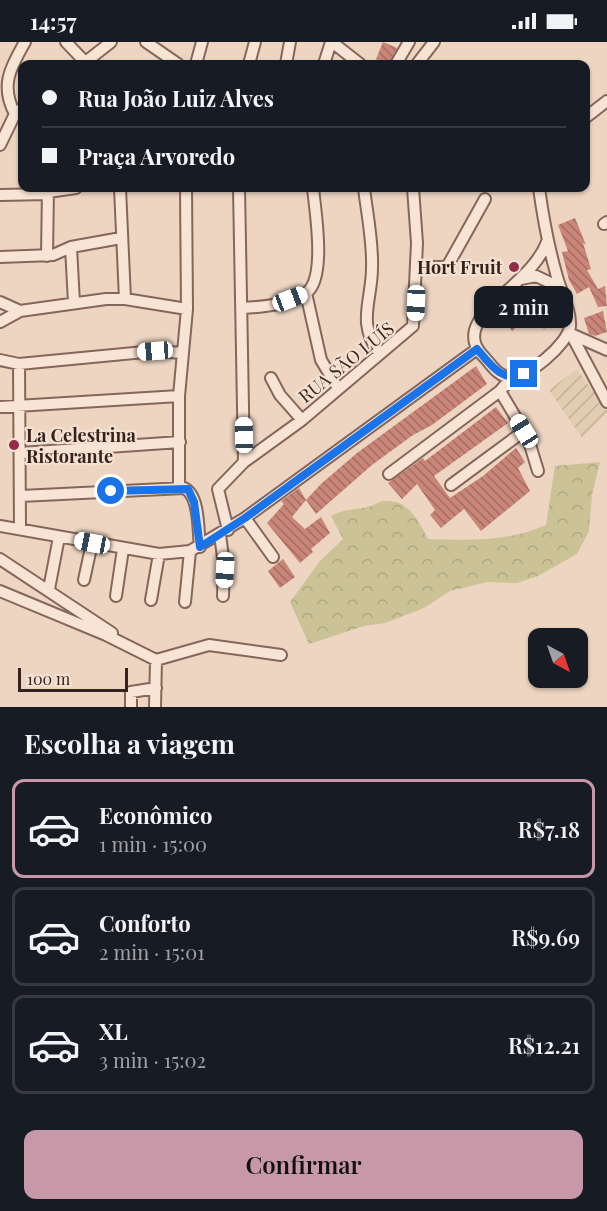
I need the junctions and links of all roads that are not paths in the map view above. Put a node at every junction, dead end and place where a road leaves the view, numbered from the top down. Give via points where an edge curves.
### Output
1 (26, 42) edge
2 (66, 42) edge
3 (111, 42) edge
4 (146, 42) edge
5 (202, 42) edge
6 (255, 42) edge
7 (290, 42) edge
8 (332, 42) edge
9 (408, 42) edge
10 (434, 42) edge
11 (82, 60) edge
12 (90, 60) edge
13 (171, 60) edge
14 (197, 60) edge
15 (250, 60) edge
16 (286, 60) edge
17 (325, 60) edge
18 (355, 60) edge
19 (398, 60) edge
20 (420, 60) edge
21 (607, 101) edge
22 (18, 110) edge
23 (18, 113) edge
24 (590, 114) edge
25 (0, 145) edge
26 (36, 192) edge
27 (48, 192) edge
28 (120, 192) edge
29 (186, 192) edge
30 (239, 192) edge
31 (313, 192) edge
32 (364, 192) edge
33 (413, 192) edge
34 (540, 192) edge
35 (0, 195) edge
36 (485, 199) dead end
37 (121, 238) junction
38 (547, 242) junction
39 (70, 247) junction
40 (47, 255) junction
41 (0, 257) edge
42 (417, 267) junction
43 (521, 279) junction
44 (559, 287) junction
45 (306, 293) junction
46 (125, 299) junction
47 (0, 302) edge
48 (74, 303) junction
49 (242, 308) junction
50 (187, 309) junction
51 (20, 311) junction
52 (0, 322) edge
53 (571, 334) junction
54 (477, 349) junction
55 (607, 350) edge
56 (183, 353) junction
57 (380, 354) junction
58 (0, 360) edge
59 (19, 364) junction
60 (271, 378) dead end
61 (511, 378) junction
62 (338, 388) junction
63 (500, 391) junction
64 (179, 396) junction
65 (607, 402) edge
66 (20, 406) junction
67 (0, 407) edge
68 (302, 420) junction
69 (524, 431) junction
70 (180, 442) junction
71 (21, 453) junction
72 (244, 462) junction
73 (538, 471) dead end
74 (389, 474) dead end
75 (451, 485) dead end
76 (179, 488) junction
77 (21, 496) junction
78 (245, 518) junction
79 (0, 526) edge
80 (20, 529) junction
81 (224, 532) junction
82 (59, 537) junction
83 (92, 543) junction
84 (123, 549) junction
85 (195, 549) junction
86 (159, 554) junction
87 (273, 556) dead end
88 (0, 559) edge
89 (84, 580) dead end
90 (49, 590) junction
91 (0, 591) edge
92 (116, 596) dead end
93 (223, 596) dead end
94 (151, 600) dead end
95 (186, 602) dead end
96 (132, 650) junction
97 (281, 655) dead end
98 (156, 660) junction
99 (156, 688) junction
100 (131, 707) edge
101 (155, 707) edge

1 - 22 street via 6,85 7,98
2 - 11 street
3 - 12 street
4 - 13 street
5 - 14 street
6 - 15 street
7 - 16 street
8 - 17 street
8 - 18 street
9 - 19 street
10 - 20 street
21 - 24 street
23 - 25 street
26 - 35 street
27 - 40 street
28 - 37 street
29 - 50 street
30 - 49 street
31 - 45 street via 318,252
32 - 57 street via 372,266 365,315 370,339
33 - 42 street, RUA SÃO LUÍS
34 - 38 street
36 - 42 street via 447,267
37 - 39 street
37 - 46 street
38 - 43 street via 542,257
38 - 44 street
39 - 40 street
39 - 48 street
40 - 41 street
42 - 57 street, RUA SÃO LUÍS via 413,326
43 - 44 street via 536,276
43 - 54 street via 477,324
44 - 53 street
45 - 49 street via 267,307
45 - 62 street via 321,360
46 - 48 street
46 - 50 street
47 - 51 street
48 - 51 street
49 - 72 street
50 - 56 street
51 - 52 street
53 - 55 street
53 - 61 street via 532,369
53 - 65 street
54 - 61 street via 500,374
54 - 78 street
56 - 59 street via 147,351
56 - 64 street
57 - 62 street, RUA SÃO LUÍS
58 - 59 street
59 - 66 street
60 - 68 street
61 - 63 street
62 - 68 street, RUA SÃO LUÍS
63 - 69 street
63 - 74 street
64 - 66 street
64 - 70 street
66 - 67 street
66 - 71 street
68 - 72 street, RUA SÃO LUÍS
69 - 73 street
69 - 75 street
70 - 71 street
70 - 76 street
71 - 77 street
72 - 81 street, RUA SÃO LUÍS via 218,489
76 - 77 street
76 - 85 street via 188,489 192,496
77 - 80 street
78 - 81 street
78 - 87 street
79 - 80 street
80 - 82 street
81 - 85 street
81 - 93 street
82 - 83 street
82 - 90 street
83 - 84 street
83 - 89 street
84 - 86 street
84 - 92 street
85 - 86 street
85 - 95 street
86 - 94 street
88 - 90 street
90 - 96 street
91 - 96 street
96 - 98 street
97 - 98 street via 209,645
98 - 99 street
99 - 100 street via 131,692
99 - 101 street

